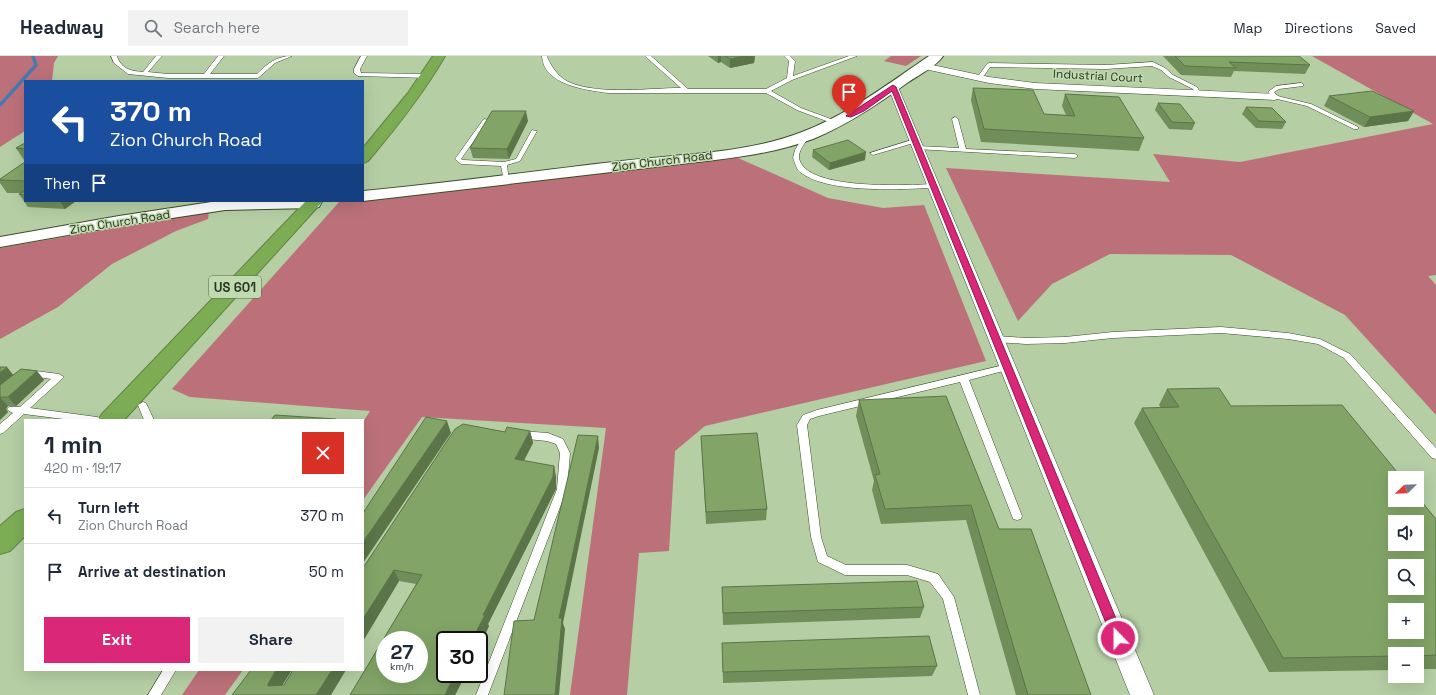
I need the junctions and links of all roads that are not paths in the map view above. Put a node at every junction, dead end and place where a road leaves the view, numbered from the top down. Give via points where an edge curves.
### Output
1 (114, 56) edge
2 (159, 56) edge
3 (221, 56) edge
4 (289, 56) edge
5 (364, 56) edge
6 (439, 56) edge
7 (545, 56) edge
8 (648, 56) edge
9 (787, 56) edge
10 (854, 56) edge
11 (937, 56) edge
12 (923, 66) junction
13 (144, 74) junction
14 (206, 76) junction
15 (428, 76) junction
16 (790, 79) junction
17 (979, 79) junction
18 (1301, 85) dead end
19 (893, 87) junction
20 (686, 90) junction
21 (767, 91) junction
22 (1198, 94) junction
23 (1275, 97) junction
24 (955, 119) dead end
25 (485, 121) edge
26 (836, 123) junction
27 (1356, 128) dead end
28 (534, 131) dead end
29 (806, 136) junction
30 (917, 145) junction
31 (963, 150) junction
32 (873, 153) dead end
33 (1075, 156) dead end
34 (364, 157) edge
35 (504, 164) junction
36 (507, 181) junction
37 (934, 186) junction
38 (364, 196) edge
39 (320, 202) edge
40 (0, 242) edge
41 (996, 339) junction
42 (1008, 366) junction
43 (20, 377) edge
44 (963, 377) junction
45 (30, 392) dead end
46 (40, 393) junction
47 (12, 409) dead end
48 (22, 410) junction
49 (140, 415) edge
50 (90, 419) edge
51 (111, 419) edge
52 (1, 428) edge
53 (511, 434) edge
54 (1436, 455) edge
55 (1017, 516) dead end
56 (23, 517) edge
57 (0, 543) edge
58 (169, 671) edge
59 (154, 695) edge
60 (482, 695) edge
61 (974, 695) edge
62 (1142, 695) edge

1 - 13 lane via 116,62 128,72
2 - 13 lane
3 - 14 lane
4 - 14 lane via 273,62 258,76
5 - 15 lane via 357,69 360,75
6 - 15 highway
7 - 20 lane via 550,70 568,84 588,89
8 - 20 lane
9 - 16 lane via 792,61
10 - 16 lane
11 - 12 street, Zion Church Road
12 - 17 street, Industrial Court
12 - 19 street, Zion Church Road
13 - 14 lane
15 - 34 highway via 407,107
16 - 21 lane
17 - 22 street, Industrial Court via 1036,86
17 - 22 lane via 989,65 1106,67 1153,64 1195,88
18 - 23 lane via 1278,87 1271,92
19 - 26 street, Zion Church Road via 862,109
19 - 30 street
20 - 21 lane
21 - 26 lane via 799,109
22 - 23 street, Industrial Court
23 - 27 lane via 1309,105
24 - 31 lane
25 - 35 lane via 458,159 462,162
26 - 29 street, Zion Church Road
28 - 35 lane via 518,160
29 - 36 street, Zion Church Road via 721,154
29 - 37 lane via 796,156 797,163 802,170 821,180 854,186
30 - 31 lane
30 - 32 lane
30 - 37 street
31 - 33 lane
35 - 36 lane
36 - 38 street, Zion Church Road
37 - 41 street
39 - 40 street, Zion Church Road via 225,206
39 - 49 highway, US 601
39 - 51 highway, US 601
41 - 42 street
41 - 54 lane via 1065,340 1221,330 1288,336 1320,342 1346,356
42 - 44 lane
42 - 62 street
43 - 46 lane via 26,373 59,377
44 - 55 lane
44 - 61 lane via 806,416 802,426 816,537 822,559 846,570 907,570 934,578 948,597
45 - 46 lane
46 - 48 lane
47 - 48 lane
48 - 50 lane
48 - 52 lane
53 - 60 lane via 548,437 560,442 565,453 562,489
56 - 57 highway
58 - 59 lane

